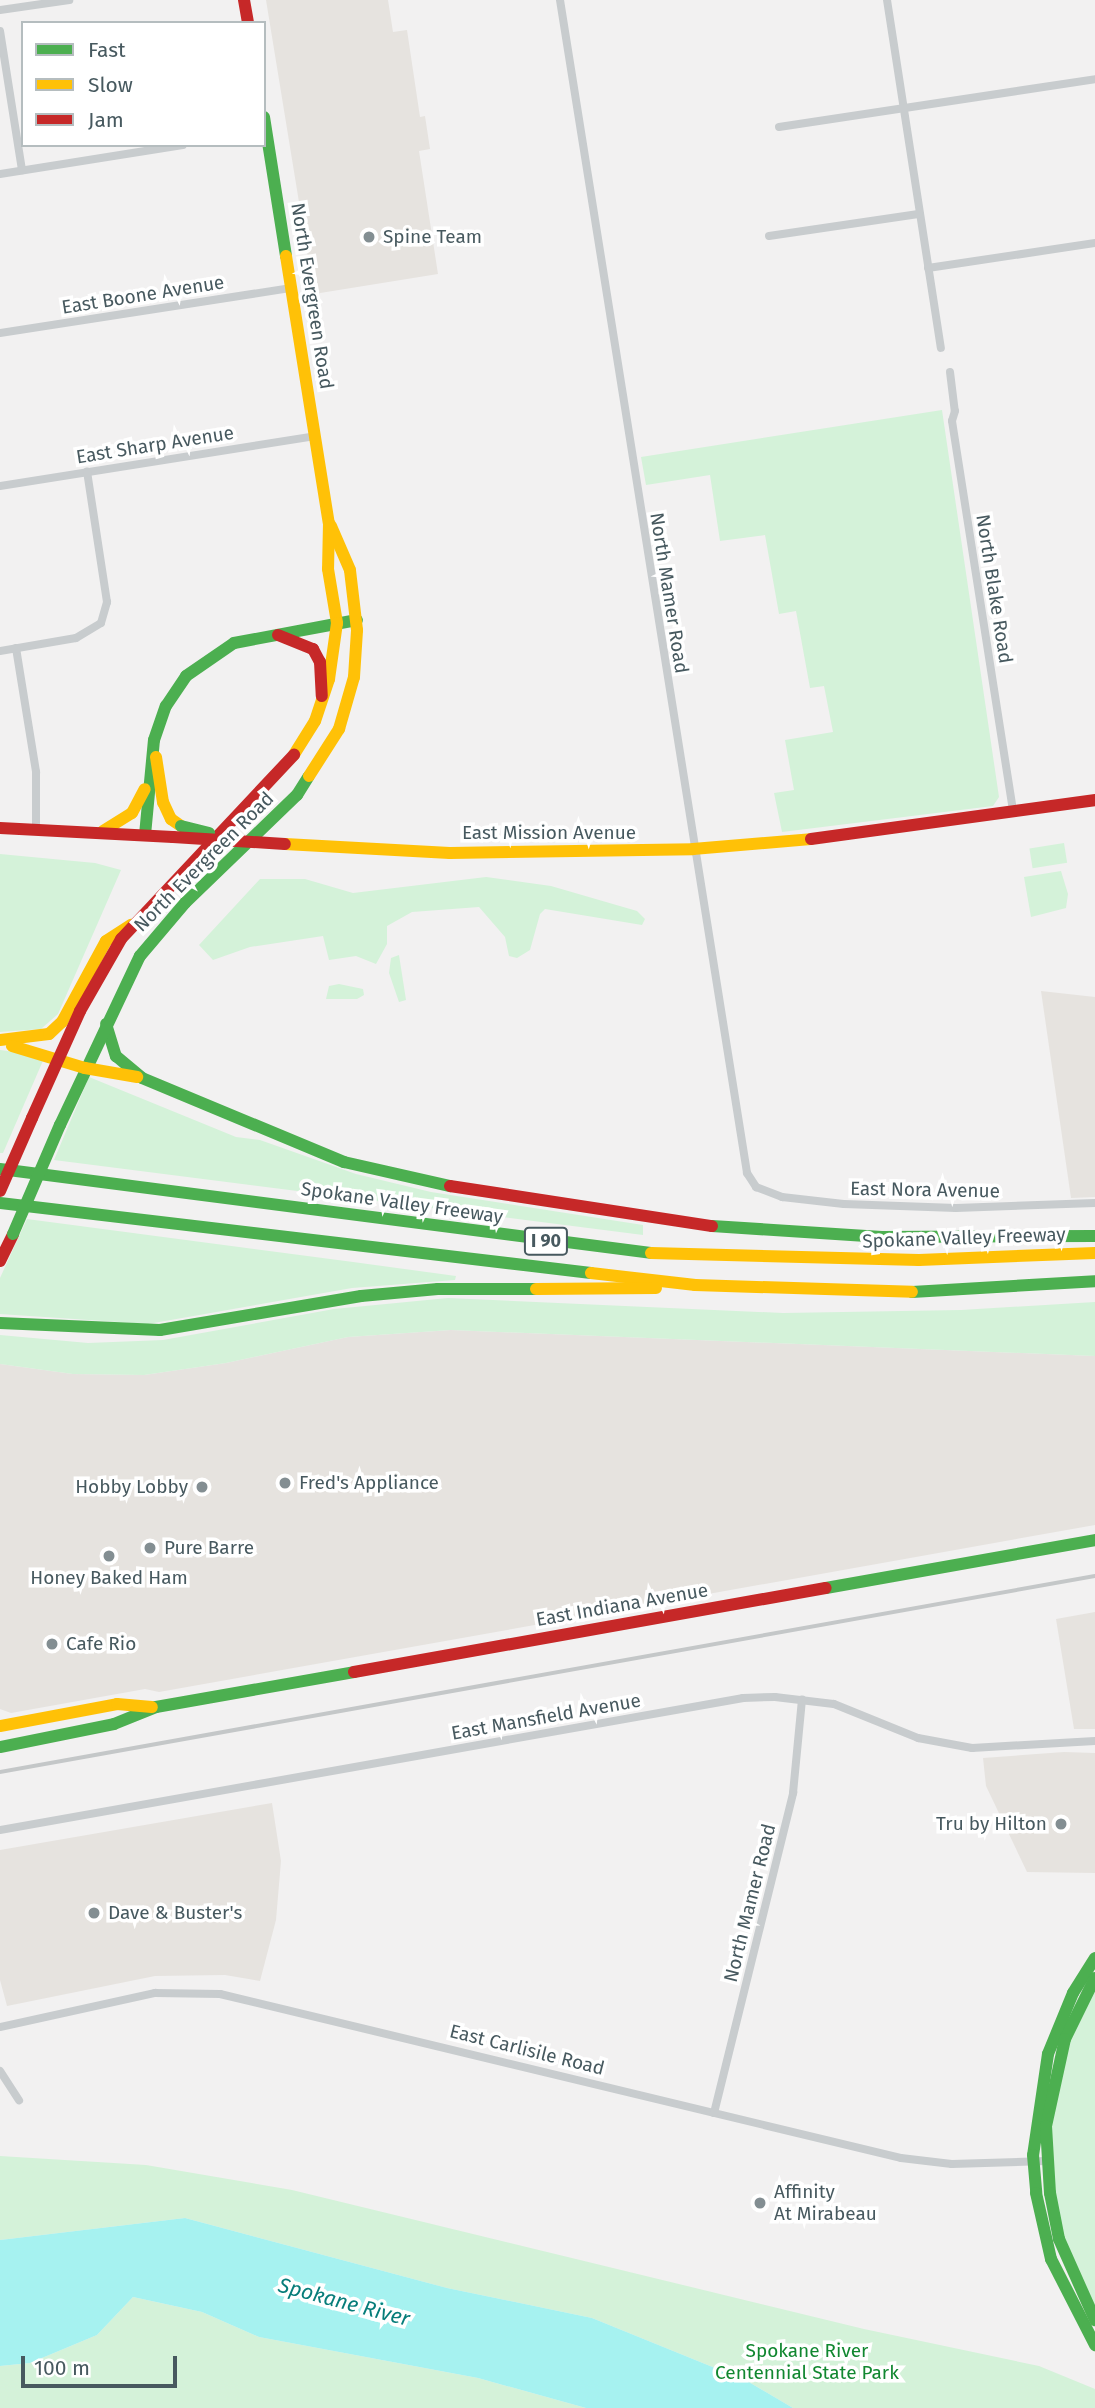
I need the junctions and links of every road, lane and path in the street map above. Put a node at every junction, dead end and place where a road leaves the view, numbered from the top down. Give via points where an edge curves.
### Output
1 (69, 0) edge
2 (244, 0) edge
3 (560, 0) edge
4 (887, 0) edge
5 (0, 10) edge
6 (248, 21) edge
7 (0, 31) edge
8 (1095, 79) edge
9 (901, 107) junction
10 (779, 127) dead end
11 (266, 132) edge
12 (170, 147) edge
13 (22, 170) junction
14 (0, 174) edge
15 (918, 214) junction
16 (769, 236) dead end
17 (1095, 243) edge
18 (928, 268) junction
19 (292, 288) junction
20 (0, 333) edge
21 (941, 348) dead end
22 (950, 372) dead end
23 (315, 436) junction
24 (87, 472) junction
25 (0, 486) edge
26 (329, 523) junction
27 (357, 620) junction
28 (337, 623) junction
29 (271, 634) junction
30 (16, 649) junction
31 (0, 651) edge
32 (323, 702) junction
33 (154, 740) junction
34 (149, 779) junction
35 (1095, 800) edge
36 (1013, 812) junction
37 (0, 828) edge
38 (36, 831) junction
39 (99, 833) junction
40 (145, 835) junction
41 (233, 840) junction
42 (693, 849) junction
43 (131, 925) junction
44 (106, 1024) junction
45 (0, 1042) edge
46 (59, 1058) junction
47 (85, 1068) junction
48 (142, 1078) junction
49 (0, 1169) edge
50 (756, 1187) joint
51 (0, 1191) edge
52 (0, 1203) edge
53 (1095, 1203) edge
54 (1095, 1236) edge
55 (1095, 1253) edge
56 (0, 1261) edge
57 (1095, 1281) edge
58 (695, 1285) junction
59 (0, 1323) edge
60 (1095, 1540) edge
61 (802, 1699) junction
62 (156, 1707) junction
63 (0, 1726) edge
64 (1095, 1741) edge
65 (0, 1747) edge
66 (0, 1830) edge
67 (1095, 1958) edge
68 (1095, 1978) edge
69 (0, 2027) edge
70 (0, 2071) edge
71 (19, 2100) dead end
72 (714, 2113) junction
73 (1040, 2161) junction
74 (1095, 2320) edge
75 (1095, 2345) edge

1 - 5 street
2 - 6 main road
3 - 42 street, North Mamer Road
4 - 9 street
7 - 13 street
8 - 9 street
9 - 10 street
9 - 15 street
11 - 19 main road, North Evergreen Road
12 - 13 street
13 - 14 street
15 - 16 street
15 - 18 street
17 - 18 street
18 - 21 street
19 - 20 street, East Boone Avenue
19 - 23 main road, North Evergreen Road
22 - 36 street, North Blake Road via 955,411 951,421
23 - 24 street, East Sharp Avenue
23 - 26 main road, North Evergreen Road
24 - 25 street, East Sharp Avenue
24 - 30 street via 107,602 101,623 76,638
26 - 27 main road, North Evergreen Road via 350,570
26 - 28 main road, North Evergreen Road via 328,569
27 - 28 main road
27 - 44 main road, North Evergreen Road via 348,702 321,761 297,795 155,936 127,977
28 - 29 main road
28 - 32 main road, North Evergreen Road
29 - 32 main road via 313,649 320,662
29 - 33 main road via 234,643 194,669 166,706
30 - 31 street
30 - 38 street via 36,772
32 - 43 main road, North Evergreen Road via 303,741 276,778
33 - 34 main road
33 - 41 main road, bridge via 163,802 171,819
34 - 39 main road via 132,813
34 - 40 main road
35 - 36 main road, East Mission Avenue
36 - 42 main road, East Mission Avenue via 867,835
37 - 38 main road, East Mission Avenue
38 - 39 main road, East Mission Avenue
39 - 40 main road, East Mission Avenue
40 - 41 main road, East Mission Avenue, bridge
41 - 42 main road, East Mission Avenue, bridge via 450,853
42 - 50 street, North Mamer Road via 736,1122 747,1173
43 - 45 main road via 106,941 62,1022 49,1034
43 - 46 main road, North Evergreen Road via 80,1011
44 - 47 main road, North Evergreen Road
44 - 48 main road via 116,1056
45 - 46 main road
46 - 47 main road
46 - 51 main road, North Evergreen Road, bridge
47 - 48 main road
47 - 56 main road, North Evergreen Road, bridge
48 - 54 main road via 344,1161 398,1177 553,1205 803,1233
49 - 55 main road, Spokane Valley Freeway / I 90 via 657,1254 905,1260
50 - 53 street, East Nora Avenue via 782,1197 868,1206
52 - 58 main road, I 90
57 - 58 main road, I 90 via 901,1292
58 - 59 main road via 610,1291 438,1289 361,1296 160,1330
60 - 62 main road, East Indiana Avenue
61 - 64 street, East Mansfield Avenue via 855,1710 918,1738 972,1748
61 - 66 street, East Mansfield Avenue via 743,1698
61 - 72 street, North Mamer Road via 793,1793
62 - 63 main road, East Indiana Avenue via 117,1704
62 - 65 main road, East Indiana Avenue via 114,1724
67 - 73 main road via 1073,1993 1048,2054 1035,2117
68 - 73 main road via 1065,2039
69 - 72 street, East Carlisile Road via 155,1993 220,1993
70 - 71 street
72 - 73 street, East Carlisile Road via 901,2158 952,2164
73 - 74 main road via 1062,2248
73 - 75 main road via 1051,2259

